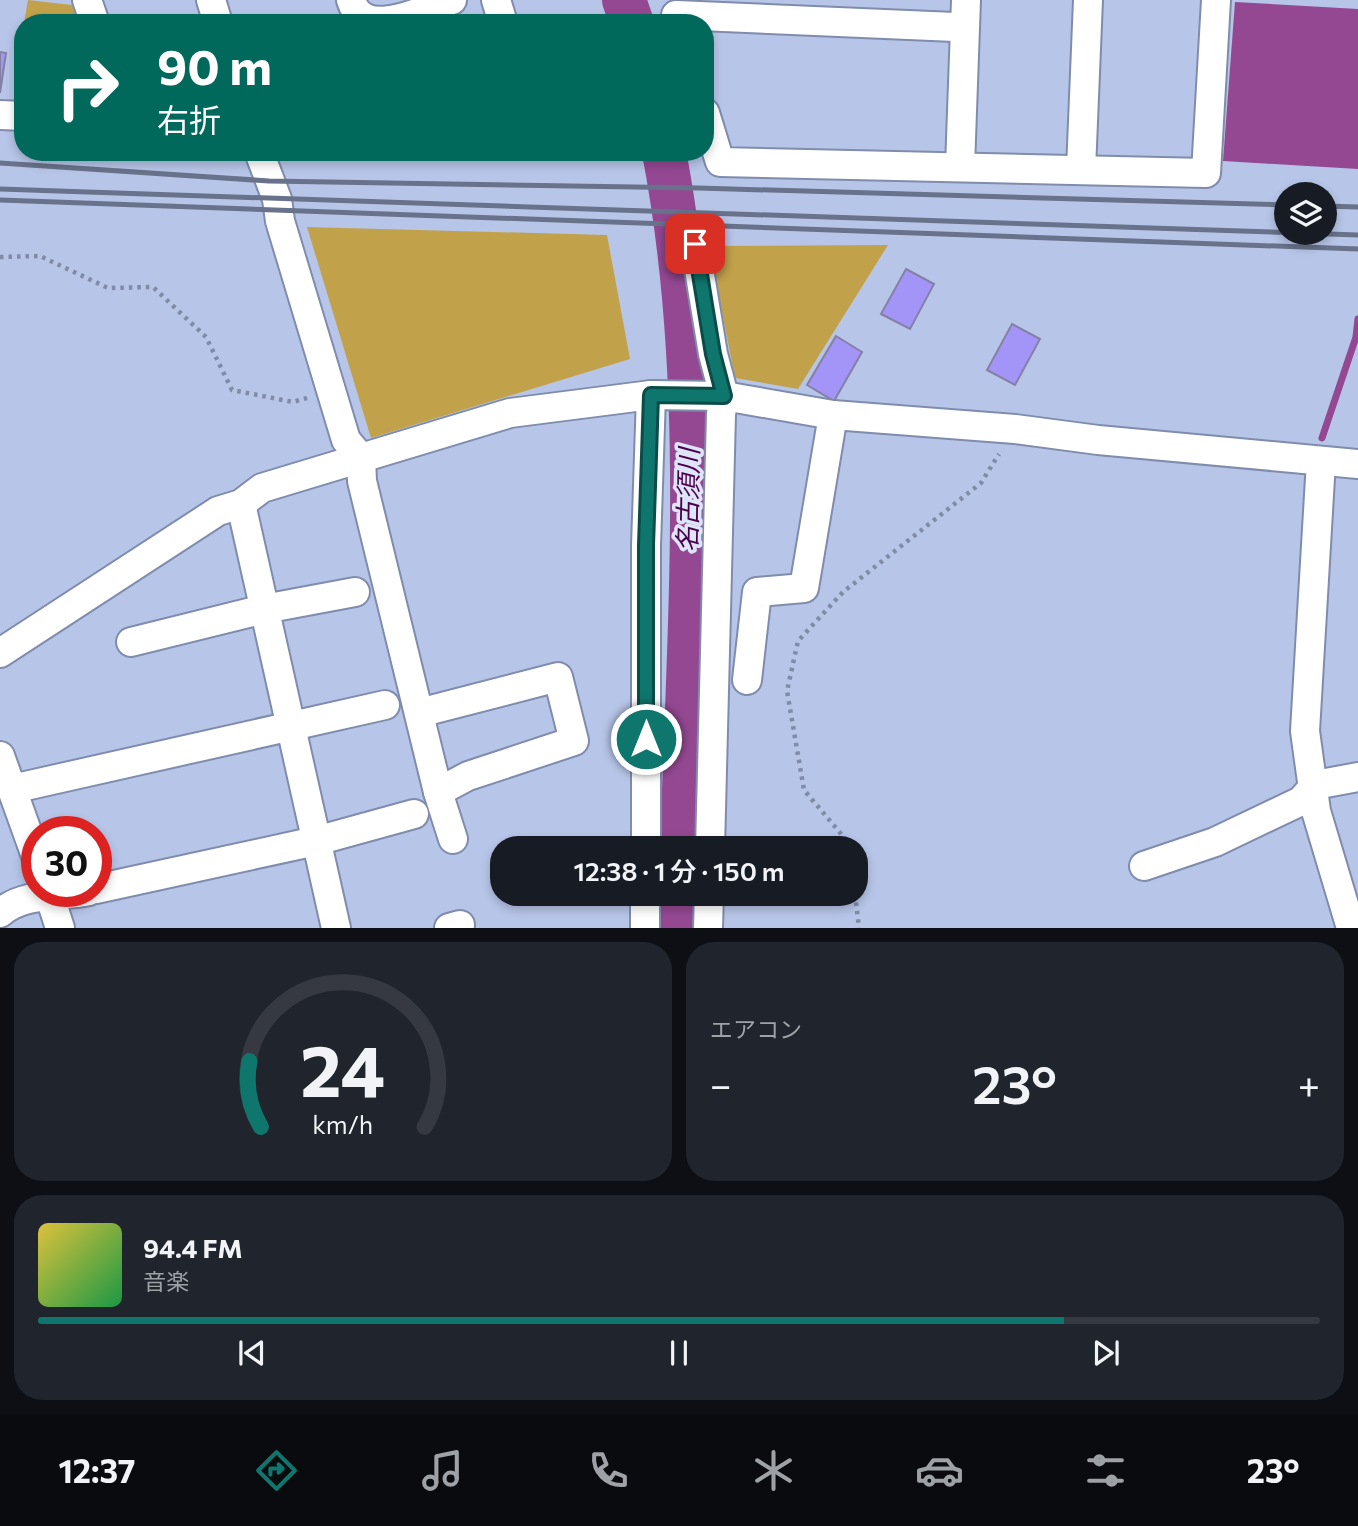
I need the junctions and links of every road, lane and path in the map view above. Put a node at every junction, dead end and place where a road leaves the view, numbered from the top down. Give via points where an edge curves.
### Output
1 (452, 0) edge
2 (966, 0) edge
3 (1088, 0) edge
4 (1216, 0) edge
5 (675, 13) edge
6 (407, 14) edge
7 (695, 14) edge
8 (714, 15) edge
9 (955, 27) dead end
10 (714, 142) edge
11 (262, 161) edge
12 (960, 167) junction
13 (1081, 170) junction
14 (695, 244) dead end
15 (0, 257) edge
16 (332, 392) junction
17 (651, 395) junction
18 (724, 396) junction
19 (833, 415) junction
20 (1015, 429) junction
21 (361, 458) junction
22 (1321, 461) junction
23 (1358, 464) edge
24 (241, 504) junction
25 (355, 592) dead end
26 (264, 609) junction
27 (131, 642) dead end
28 (0, 653) edge
29 (747, 680) dead end
30 (385, 705) dead end
31 (419, 713) junction
32 (291, 727) junction
33 (0, 756) edge
34 (1358, 778) edge
35 (1315, 785) junction
36 (12, 789) junction
37 (438, 792) junction
38 (414, 814) dead end
39 (22, 816) edge
40 (646, 836) edge
41 (710, 836) edge
42 (843, 836) edge
43 (453, 839) dead end
44 (316, 841) junction
45 (1144, 866) dead end
46 (112, 886) edge
47 (1350, 897) edge
48 (21, 905) edge
49 (645, 906) edge
50 (709, 906) edge
51 (856, 906) edge
52 (54, 907) edge
53 (0, 914) edge
54 (60, 928) edge
55 (336, 928) edge
56 (645, 928) edge
57 (708, 928) edge
58 (859, 928) edge
59 (1351, 928) edge

1 - 6 street
2 - 12 street
3 - 13 street
4 - 13 street via 1206,173
5 - 7 street
8 - 9 street
10 - 12 street via 720,162
11 - 16 street
12 - 13 street
14 - 18 street
15 - 16 path via 40,256 108,288 153,288 206,337 232,390 293,402
16 - 21 street via 346,440
17 - 18 street
17 - 21 street via 510,413
17 - 40 street
18 - 19 street
18 - 41 street
19 - 20 street
19 - 29 street via 804,588 757,592
20 - 22 street
20 - 42 path via 981,483 843,592 798,641 788,691 804,790
21 - 24 street via 262,488
21 - 31 street via 362,481
22 - 23 street
22 - 35 street via 1306,731
24 - 26 street
24 - 28 street via 218,511
25 - 26 street
26 - 27 street
26 - 32 street
30 - 32 street
31 - 37 street
31 - 37 street via 558,677 574,741 468,776
32 - 36 street
32 - 44 street
33 - 36 street
34 - 35 street
35 - 45 street via 1301,801 1215,842
35 - 47 street via 1316,811
36 - 39 street
37 - 43 street
38 - 44 street
44 - 46 street
44 - 55 street
47 - 59 street
48 - 53 street
49 - 56 street
50 - 57 street
51 - 58 path
52 - 54 street

